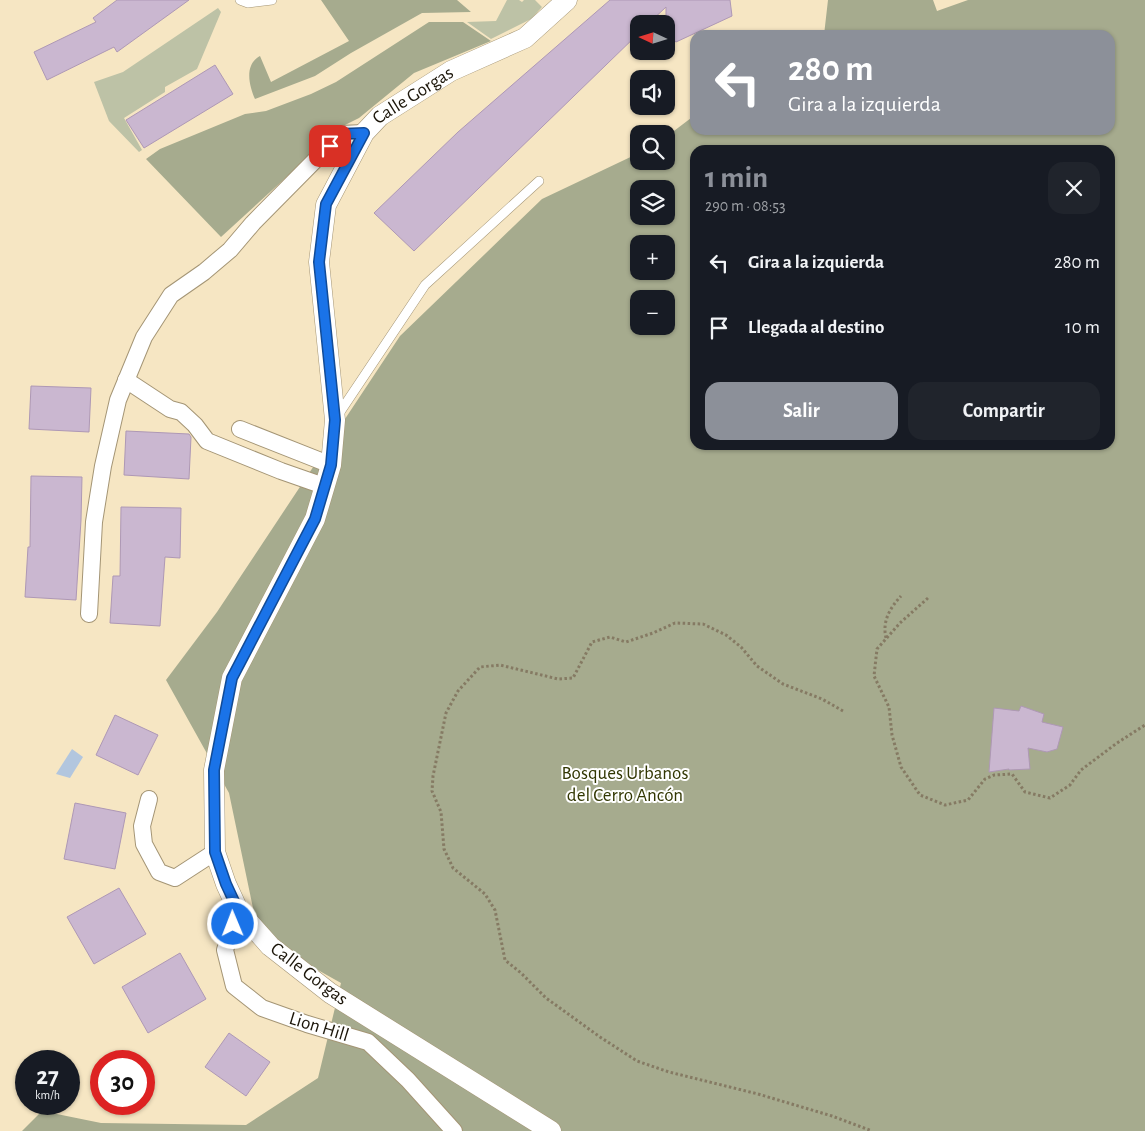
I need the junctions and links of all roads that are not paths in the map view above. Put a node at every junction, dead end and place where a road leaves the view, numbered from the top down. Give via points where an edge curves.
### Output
1 (240, 0) edge
2 (272, 0) edge
3 (567, 0) edge
4 (364, 133) junction
5 (540, 181) dead end
6 (126, 380) junction
7 (335, 420) junction
8 (240, 429) dead end
9 (331, 465) junction
10 (324, 486) junction
11 (89, 614) dead end
12 (149, 799) dead end
13 (215, 852) junction
14 (238, 910) junction
15 (454, 1131) edge
16 (551, 1131) edge

1 - 2 lane via 248,3
3 - 4 street, Calle Gorgas via 525,38 451,70 380,116
4 - 6 street via 341,134 230,250 171,295 144,337
4 - 7 street, Calle Gorgas via 326,204 319,262
5 - 7 lane via 425,285
6 - 10 street via 170,409 181,412 207,441
6 - 11 street via 102,466 94,522
7 - 9 street, Calle Gorgas
8 - 9 street
9 - 10 street, Calle Gorgas
10 - 13 street, Calle Gorgas via 315,519 232,678 214,770
12 - 13 street via 142,826 144,844 159,872 175,878
13 - 14 street, Calle Gorgas
14 - 15 street, Lion Hill via 225,950 234,986 262,1008 368,1042
14 - 16 street, Calle Gorgas via 270,946 330,992

